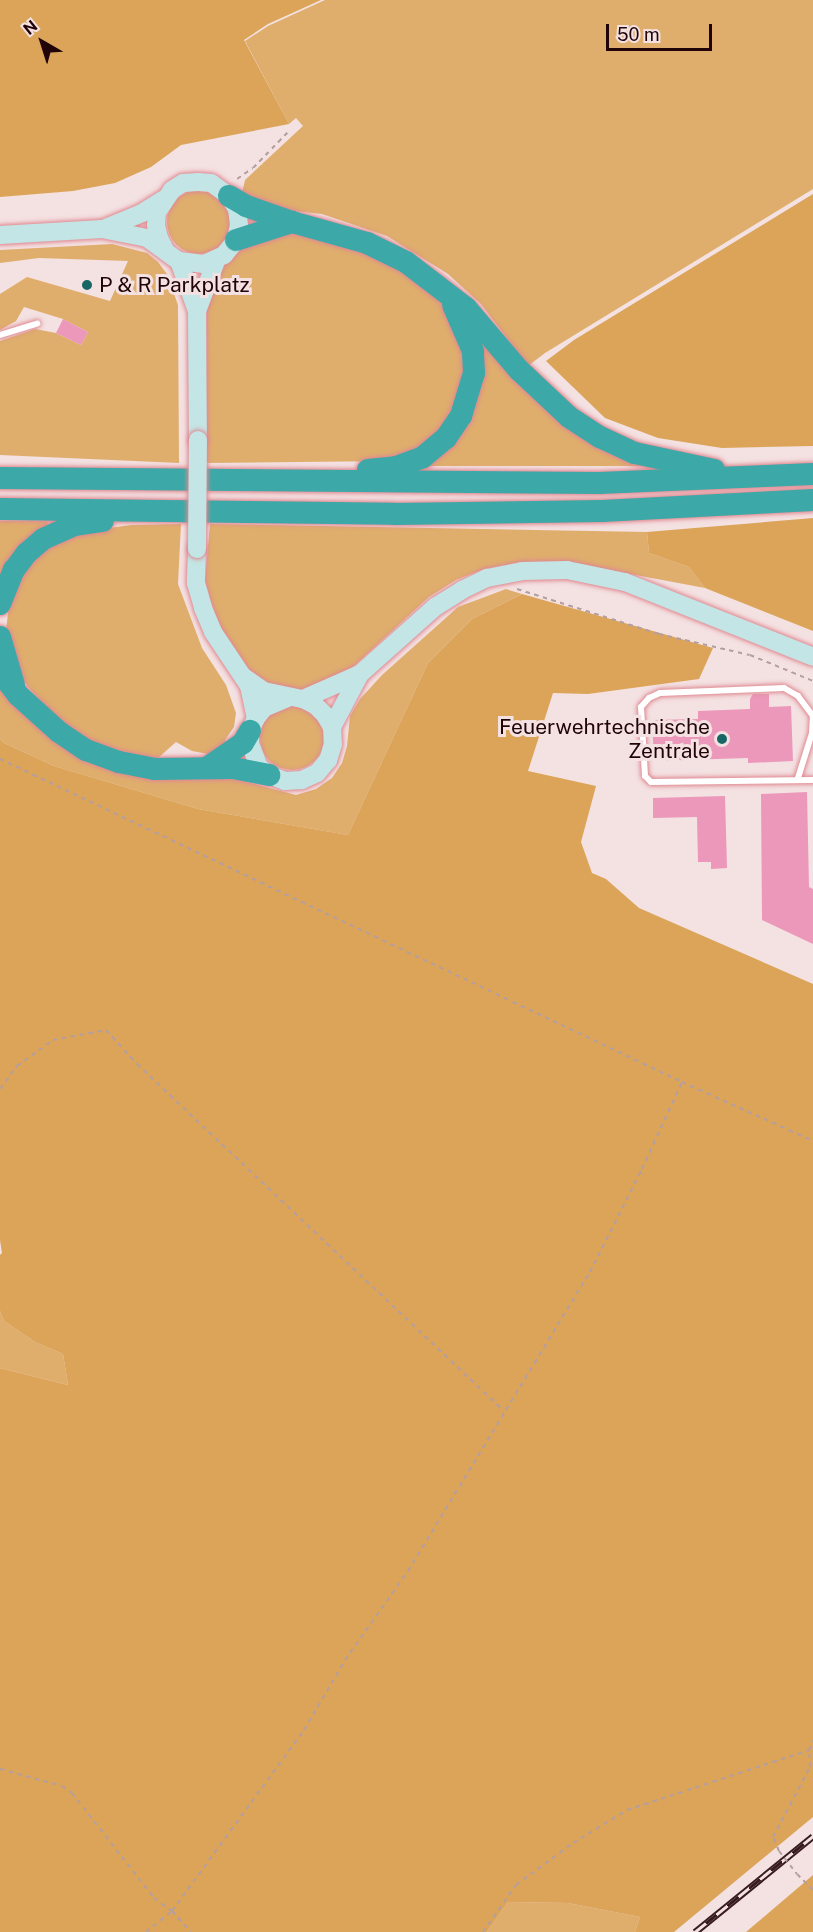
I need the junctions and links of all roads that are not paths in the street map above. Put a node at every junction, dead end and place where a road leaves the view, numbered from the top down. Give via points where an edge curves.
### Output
1 (226, 193) junction
2 (163, 200) junction
3 (292, 222) junction
4 (102, 229) junction
5 (0, 235) edge
6 (236, 240) junction
7 (172, 255) junction
8 (216, 261) junction
9 (441, 289) junction
10 (196, 311) junction
11 (37, 324) dead end
12 (0, 335) edge
13 (813, 474) edge
14 (0, 478) edge
15 (759, 478) junction
16 (259, 482) junction
17 (813, 500) edge
18 (0, 508) edge
19 (180, 511) junction
20 (0, 604) edge
21 (0, 637) edge
22 (813, 657) edge
23 (0, 672) edge
24 (360, 674) junction
25 (244, 677) junction
26 (18, 695) junction
27 (295, 699) junction
28 (253, 724) junction
29 (332, 727) junction
30 (208, 767) junction
31 (269, 775) junction
32 (798, 778) junction
33 (813, 780) edge

1 - 2 main road via 211,183 183,183
1 - 3 highway via 246,206
1 - 6 main road via 237,209
2 - 4 main road
2 - 7 main road via 156,225 159,238
3 - 6 highway
3 - 9 highway via 367,243 406,262
4 - 5 main road
4 - 7 main road via 147,238
6 - 8 main road
7 - 8 main road via 198,265
7 - 10 main road
8 - 10 main road
9 - 15 highway via 466,308 539,391 600,437 635,453
9 - 16 highway via 463,323 473,351 474,373 461,416 446,438 423,457 396,467
10 - 25 main road, bridge via 196,583 202,608
11 - 12 lane
13 - 15 highway
14 - 16 highway
15 - 16 highway via 599,483
17 - 19 highway via 602,511
18 - 19 highway
19 - 20 highway via 90,522 58,531 27,553 14,570
21 - 26 highway
22 - 24 main road via 625,582 567,570 522,571 487,578 435,607
23 - 26 highway
24 - 27 main road
24 - 29 main road
25 - 27 main road via 264,691
25 - 28 main road via 254,699
26 - 30 highway via 86,750 154,769
27 - 28 main road via 269,705
27 - 29 main road via 315,705
28 - 30 highway via 238,747
28 - 31 main road via 253,756
29 - 31 main road via 333,744 328,760 317,773 293,781
30 - 31 highway via 239,768
32 - 32 lane via 651,782 645,776 641,707 660,693 784,688 798,696 813,716 812,733
32 - 33 lane

